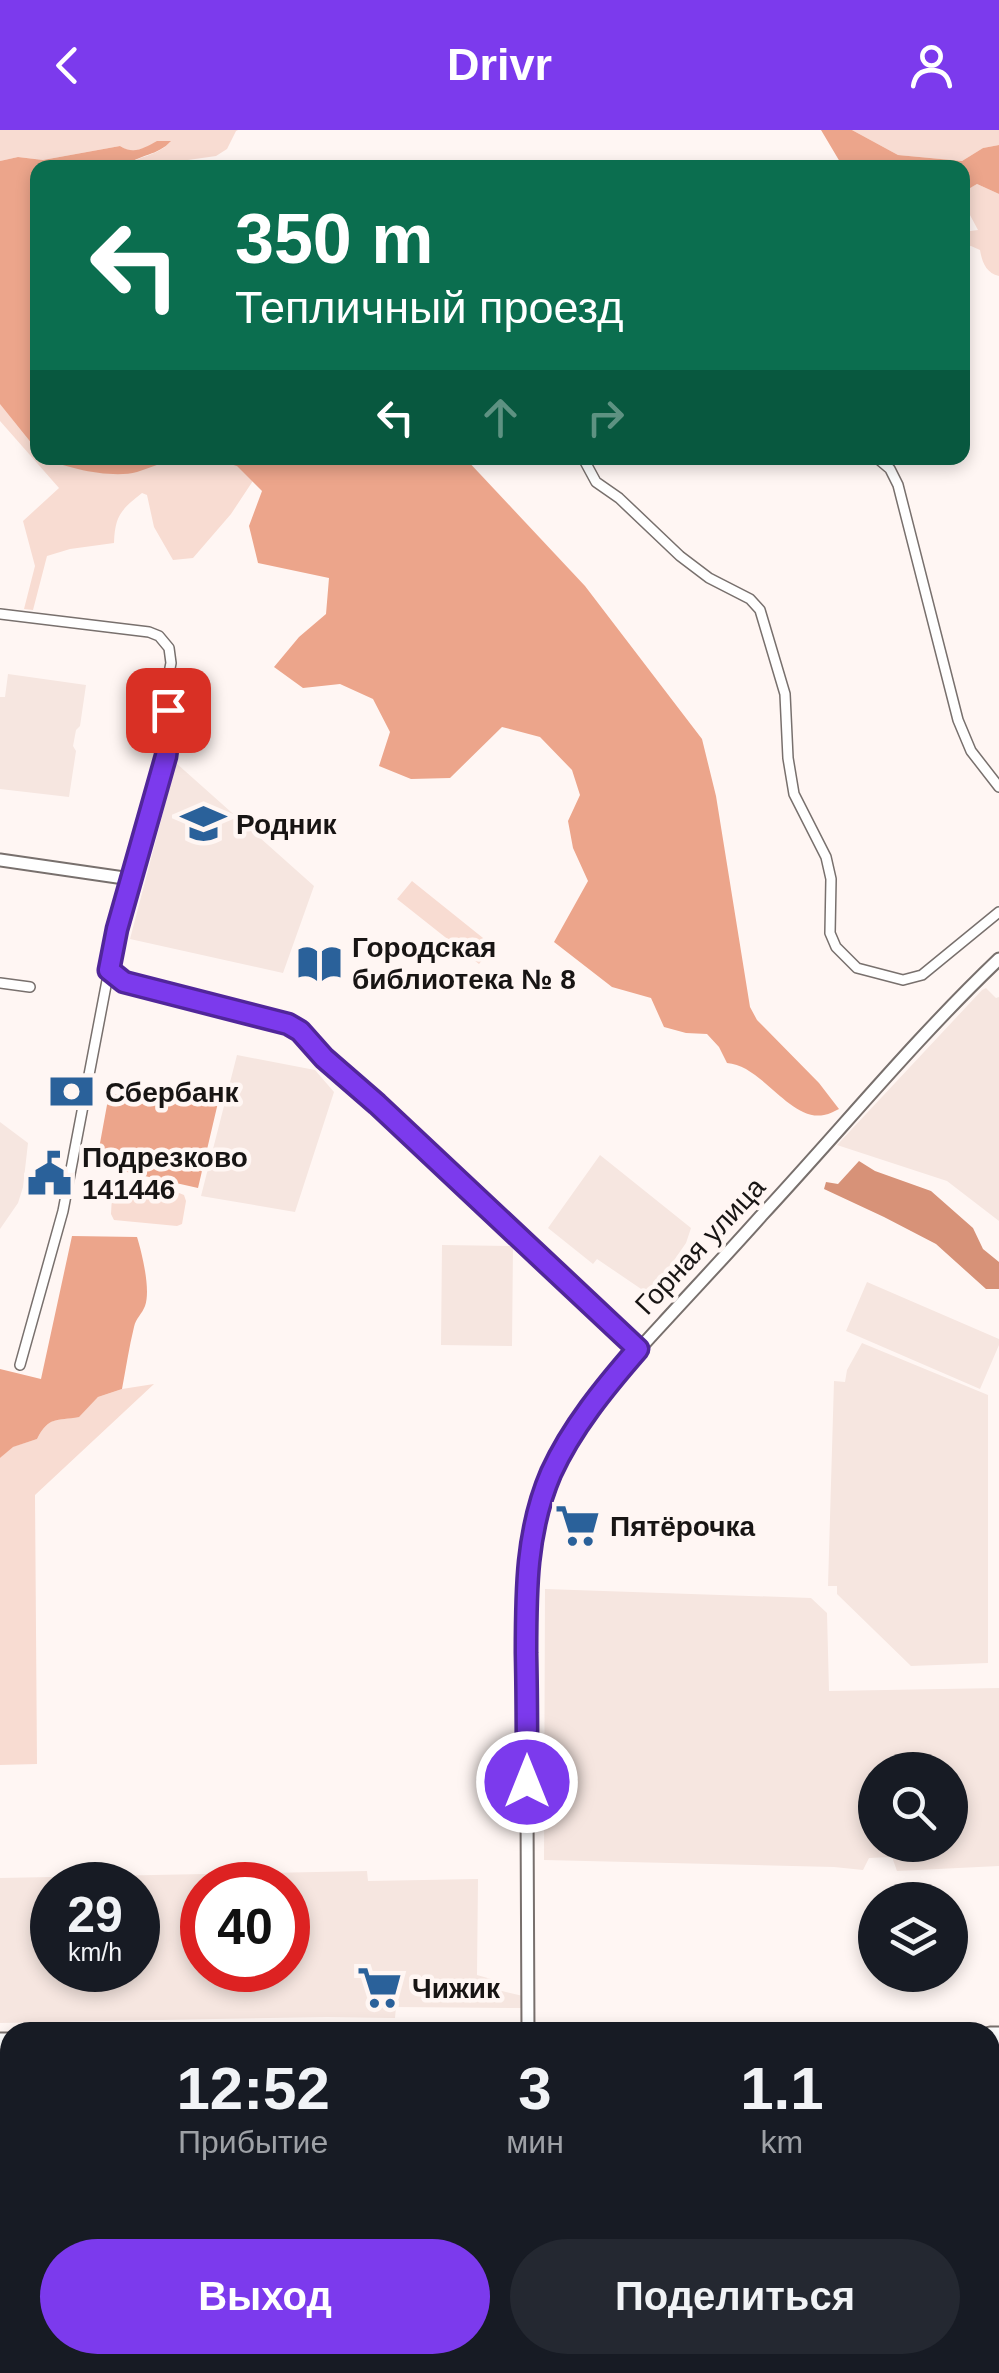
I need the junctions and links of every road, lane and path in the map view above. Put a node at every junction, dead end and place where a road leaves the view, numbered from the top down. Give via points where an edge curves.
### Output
1 (587, 465) edge
2 (885, 465) edge
3 (0, 614) edge
4 (999, 788) edge
5 (0, 860) edge
6 (131, 880) junction
7 (999, 912) edge
8 (999, 959) edge
9 (109, 970) junction
10 (0, 983) edge
11 (30, 987) dead end
12 (638, 1349) junction
13 (20, 1365) dead end
14 (528, 2022) edge

1 - 7 street via 596,482 680,556 760,610 786,694 794,794 826,858 830,933 845,958 903,980 922,975
2 - 4 street via 898,485 958,720
3 - 6 street via 149,632 169,648 166,756
5 - 6 street
6 - 9 street
8 - 12 street, Горная улица
9 - 12 street via 124,982 300,1031
9 - 13 street via 64,1211
10 - 11 street
12 - 14 street, Горная улица via 564,1449 528,1554

